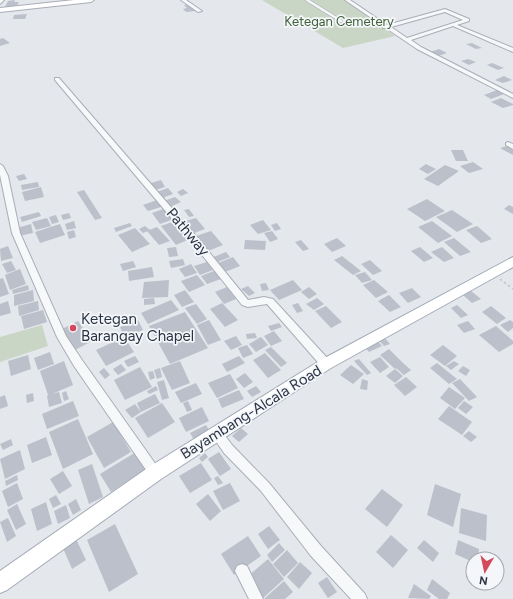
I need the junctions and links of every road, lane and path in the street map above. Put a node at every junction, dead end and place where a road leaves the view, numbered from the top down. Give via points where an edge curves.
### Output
1 (2, 0) edge
2 (91, 0) edge
3 (183, 0) edge
4 (307, 0) edge
5 (347, 0) edge
6 (0, 3) edge
7 (0, 10) edge
8 (200, 10) dead end
9 (341, 21) dead end
10 (454, 25) junction
11 (385, 27) junction
12 (406, 40) junction
13 (513, 50) edge
14 (57, 79) dead end
15 (513, 96) edge
16 (0, 166) edge
17 (513, 261) edge
18 (493, 273) junction
19 (513, 289) edge
20 (326, 364) junction
21 (217, 434) junction
22 (154, 474) junction
23 (242, 571) dead end
24 (0, 583) edge
25 (256, 599) edge
26 (360, 599) edge

1 - 6 street
2 - 7 street
3 - 8 street
4 - 9 lane
5 - 11 street
10 - 11 street via 467,20 445,10
10 - 12 street
10 - 13 street
11 - 12 street
12 - 15 street
14 - 20 street, Pathway via 245,303 270,301
16 - 22 street via 16,233 62,337
17 - 18 main road, Bayambang-Alcala Road
18 - 19 path
18 - 20 main road, Bayambang-Alcala Road
20 - 21 main road, Bayambang-Alcala Road
21 - 22 main road, Bayambang-Alcala Road
21 - 26 street via 265,487 316,552
22 - 24 main road, Bayambang-Alcala Road
23 - 25 street

